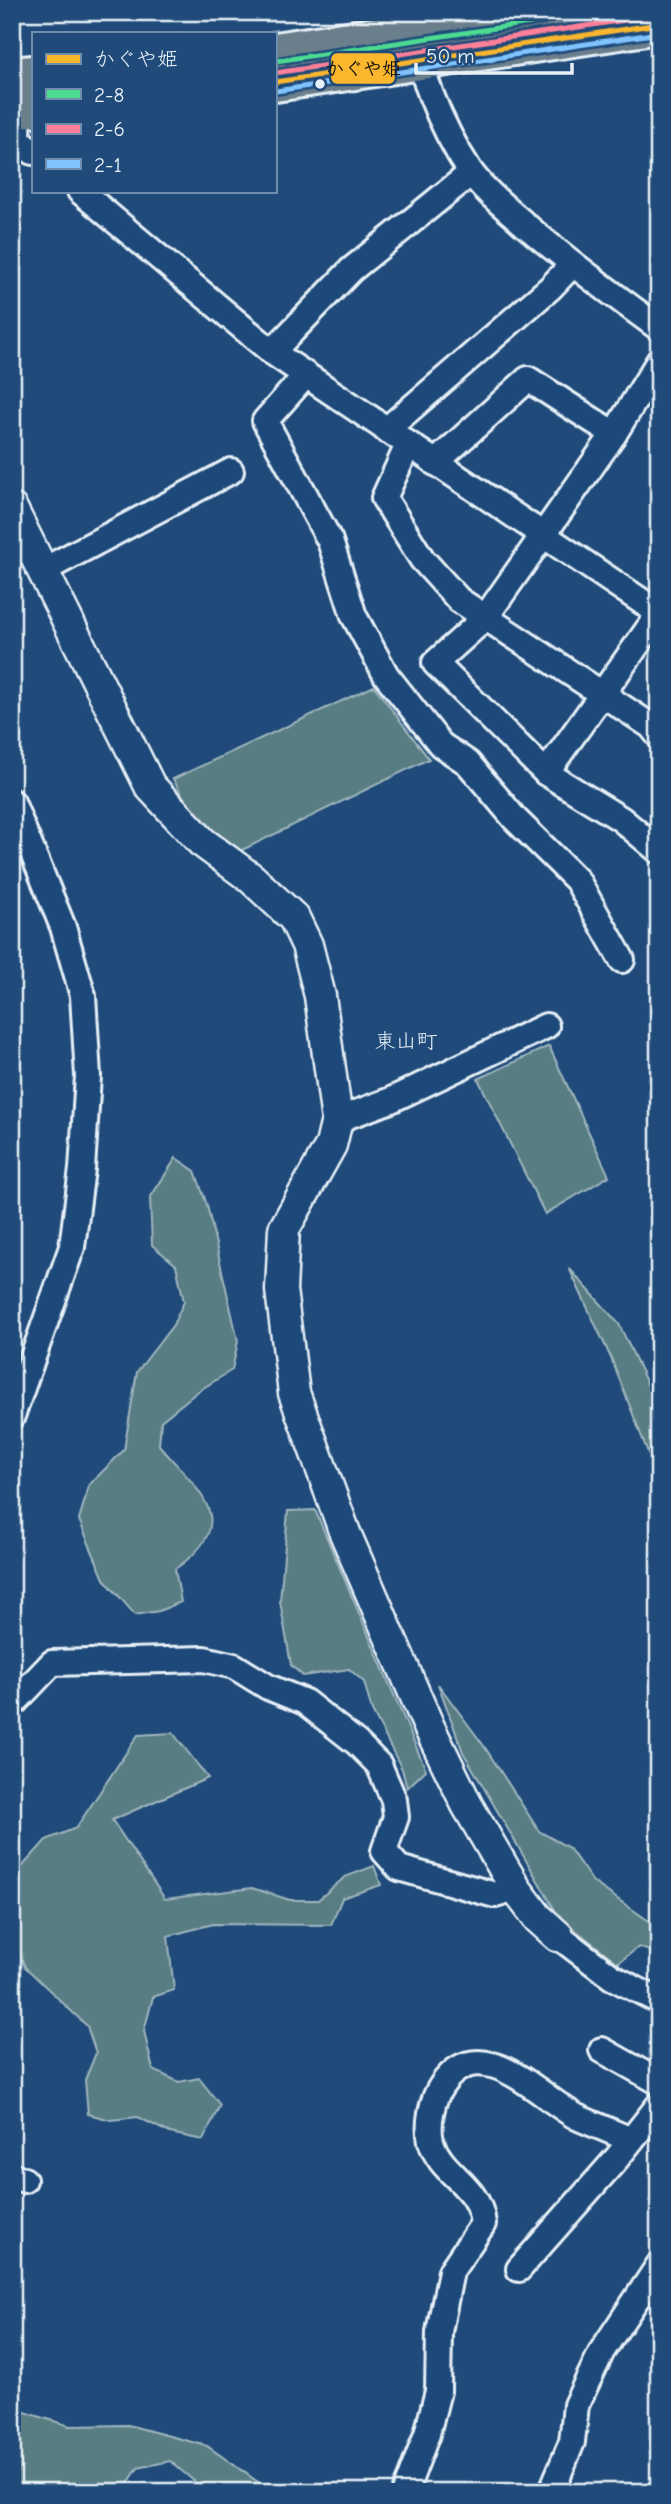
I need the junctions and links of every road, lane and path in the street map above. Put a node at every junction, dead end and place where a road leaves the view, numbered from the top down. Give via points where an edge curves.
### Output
1 (542, 12) edge
2 (659, 24) edge
3 (414, 36) edge
4 (276, 52) edge
5 (276, 82) edge
6 (471, 173) junction
7 (81, 192) edge
8 (572, 265) junction
9 (659, 328) edge
10 (272, 352) junction
11 (659, 361) edge
12 (306, 375) junction
13 (386, 430) junction
14 (614, 434) junction
15 (408, 444) junction
16 (435, 463) junction
17 (231, 471) dead end
18 (12, 509) edge
19 (542, 535) junction
20 (42, 571) junction
21 (659, 614) edge
22 (485, 618) junction
23 (602, 692) junction
24 (659, 736) edge
25 (546, 773) junction
26 (12, 802) edge
27 (659, 850) edge
28 (622, 960) dead end
29 (547, 1027) dead end
30 (337, 1120) junction
31 (12, 1416) edge
32 (12, 1705) edge
33 (516, 1889) junction
34 (558, 1936) joint
35 (659, 2001) edge
36 (602, 2050) dead end
37 (659, 2082) edge
38 (659, 2105) edge
39 (631, 2140) junction
40 (659, 2265) edge
41 (519, 2269) dead end
42 (405, 2492) edge
43 (551, 2492) edge

1 - 3 main road
2 - 3 main road
3 - 4 main road
3 - 5 main road
3 - 6 street via 435,106
6 - 8 street
6 - 10 street via 351,270
7 - 10 street
8 - 9 street
8 - 13 street
10 - 12 street
11 - 14 street
12 - 13 street
12 - 28 street via 265,421 330,541 354,616 379,663 441,745 468,763 515,819 578,880
13 - 15 street
14 - 16 street via 528,379
14 - 19 street
15 - 16 street
15 - 22 street via 384,498 422,559 459,600
16 - 19 street
17 - 20 street
18 - 20 street
19 - 21 street
19 - 22 street
20 - 30 street via 150,786 202,842 294,918 307,945 320,996
21 - 23 street
22 - 23 street
22 - 25 street via 435,663
23 - 24 street
23 - 25 street
25 - 27 street via 621,819
26 - 31 street via 63,928 83,996 89,1076 72,1247
29 - 30 street via 391,1100
30 - 33 street via 331,1145 284,1229 281,1290 294,1393 345,1533 429,1727
32 - 33 street via 52,1663 204,1659 234,1666 305,1702 379,1765 396,1817 384,1851 398,1868 495,1895
33 - 34 street
34 - 35 street via 612,1978
36 - 37 street
38 - 39 street
39 - 41 street
39 - 42 street via 577,2116 499,2065 477,2062 453,2070 439,2088 429,2118 431,2141 443,2163 481,2206 484,2224 451,2271 439,2332 438,2391
40 - 43 street via 602,2351 576,2405 572,2442

